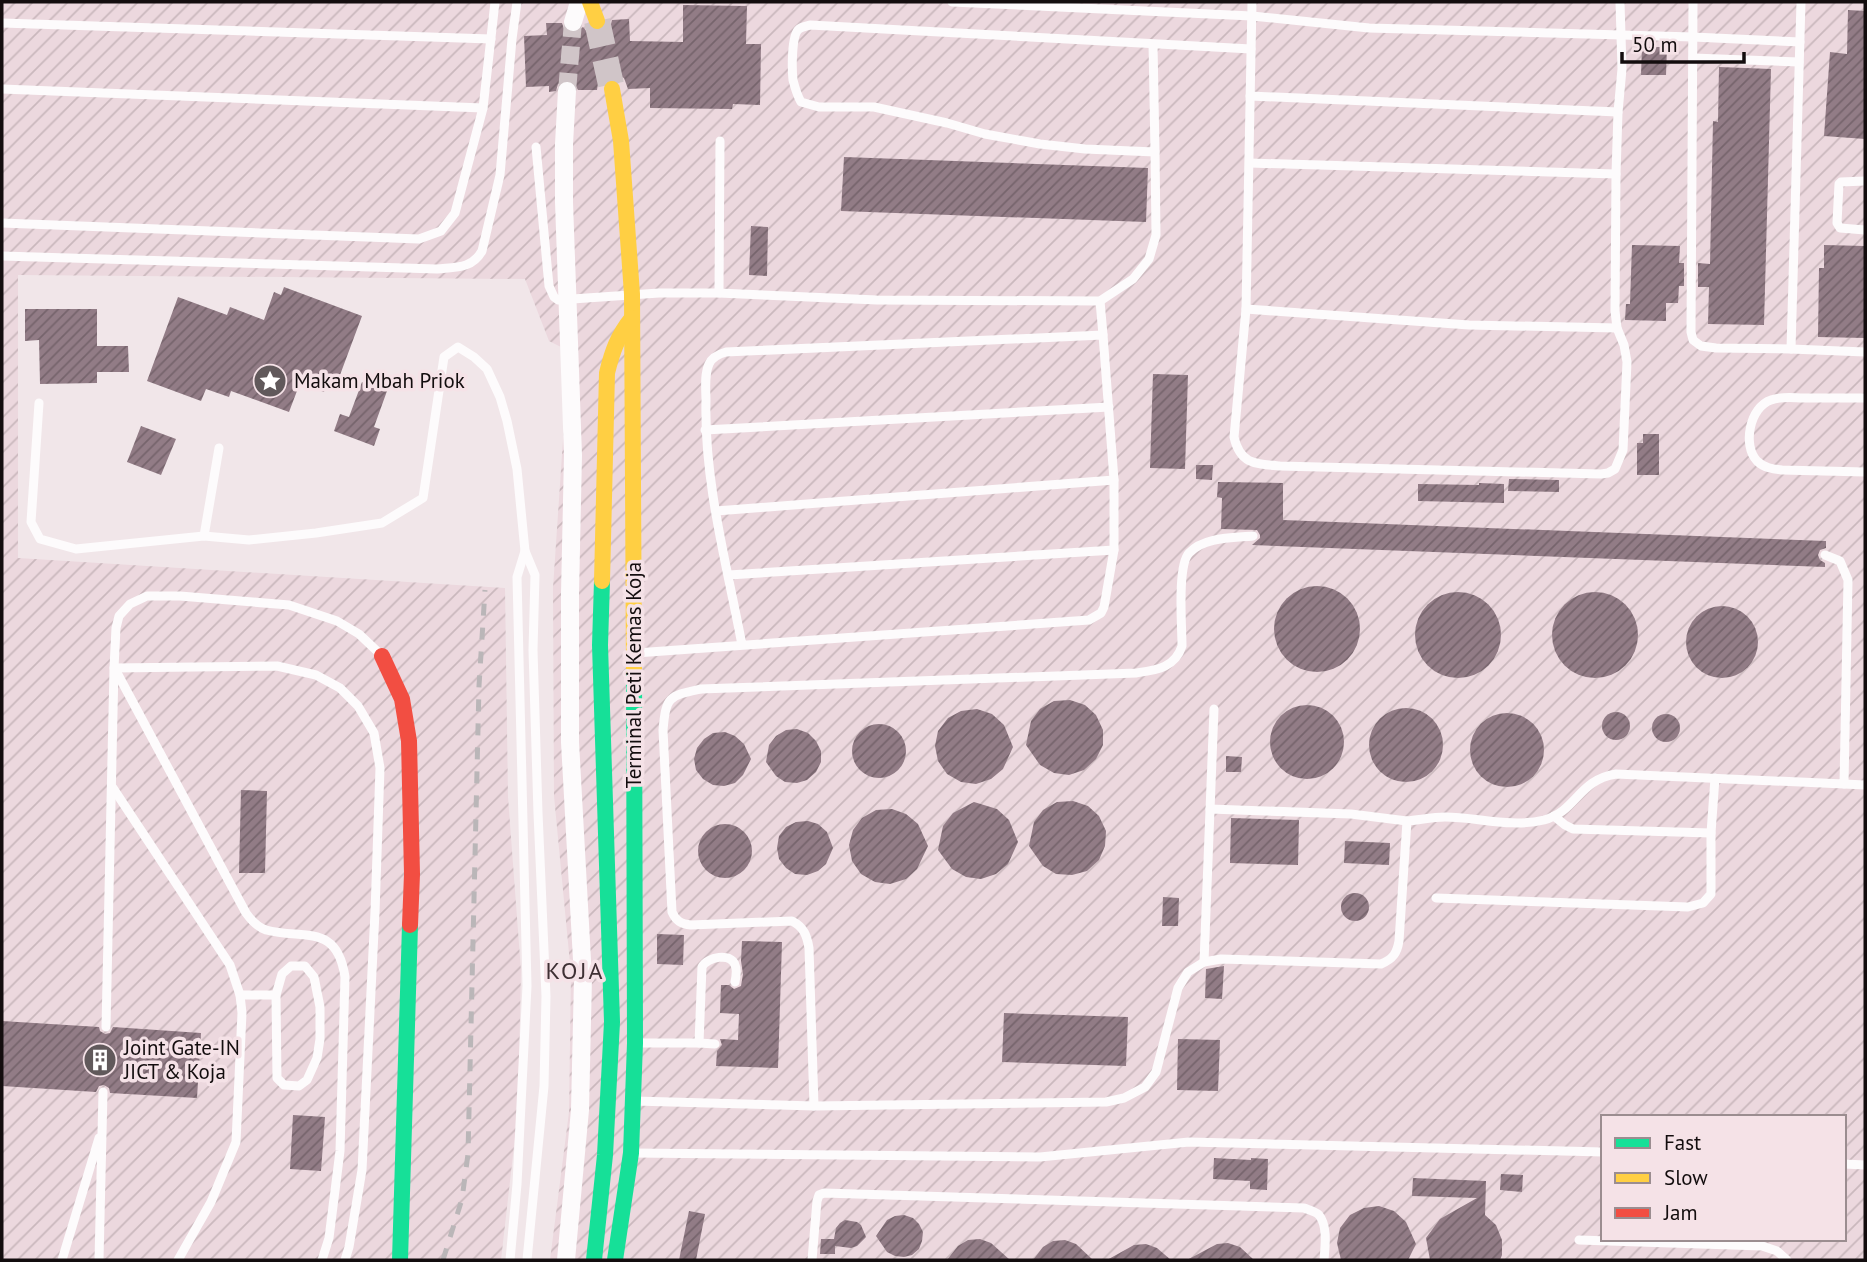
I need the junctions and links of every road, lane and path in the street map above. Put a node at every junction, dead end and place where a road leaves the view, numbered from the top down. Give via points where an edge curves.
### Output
1 (495, 2) edge
2 (517, 2) edge
3 (579, 2) edge
4 (590, 2) edge
5 (952, 2) edge
6 (1252, 2) edge
7 (1620, 2) edge
8 (1693, 2) edge
9 (1801, 2) edge
10 (1252, 16) junction
11 (597, 21) tunnel mouth
12 (2, 23) edge
13 (573, 23) tunnel mouth
14 (1621, 35) junction
15 (1693, 37) junction
16 (491, 38) junction
17 (1800, 42) junction
18 (1153, 44) junction
19 (1251, 49) junction
20 (1693, 58) junction
21 (1799, 62) junction
22 (2, 89) edge
23 (612, 89) tunnel mouth
24 (567, 91) tunnel mouth
25 (1250, 96) junction
26 (483, 108) junction
27 (1618, 112) junction
28 (720, 141) dead end
29 (536, 147) dead end
30 (1155, 152) junction
31 (1250, 163) junction
32 (1616, 174) junction
33 (1865, 181) edge
34 (2, 223) edge
35 (1865, 230) edge
36 (2, 256) edge
37 (719, 293) junction
38 (632, 294) junction
39 (568, 299) junction
40 (1100, 301) junction
41 (1245, 309) junction
42 (632, 318) junction
43 (1617, 328) junction
44 (1103, 335) junction
45 (1791, 349) junction
46 (1865, 352) edge
47 (1865, 398) edge
48 (39, 403) dead end
49 (1109, 407) junction
50 (705, 430) junction
51 (219, 448) dead end
52 (1865, 472) edge
53 (1114, 480) junction
54 (716, 511) junction
55 (204, 536) junction
56 (1253, 536) dead end
57 (1114, 550) junction
58 (525, 551) junction
59 (1825, 555) dead end
60 (729, 575) junction
61 (742, 645) junction
62 (634, 653) junction
63 (382, 656) joint
64 (114, 667) junction
65 (1214, 709) dead end
66 (1715, 778) junction
67 (1844, 784) junction
68 (1865, 785) edge
69 (112, 786) junction
70 (1210, 810) junction
71 (1553, 816) junction
72 (1407, 821) junction
73 (523, 833) junction
74 (539, 833) junction
75 (1711, 834) junction
76 (1437, 898) dead end
77 (1203, 962) junction
78 (736, 982) dead end
79 (240, 995) junction
80 (276, 995) junction
81 (106, 1027) dead end
82 (635, 1043) junction
83 (699, 1043) junction
84 (715, 1044) dead end
85 (103, 1092) dead end
86 (632, 1101) junction
87 (814, 1106) junction
88 (103, 1126) junction
89 (1601, 1152) edge
90 (631, 1153) junction
91 (1846, 1164) edge
92 (1865, 1165) edge
93 (517, 1184) junction
94 (535, 1187) junction
95 (1579, 1240) dead end
96 (1601, 1241) edge
97 (1616, 1241) edge
98 (62, 1260) edge
99 (99, 1260) edge
100 (178, 1260) edge
101 (322, 1260) edge
102 (345, 1260) edge
103 (400, 1260) edge
104 (510, 1260) edge
105 (527, 1260) edge
106 (566, 1260) edge
107 (594, 1260) edge
108 (615, 1260) edge
109 (812, 1260) edge
110 (1324, 1260) edge
111 (1787, 1260) edge

1 - 16 lane
2 - 36 lane via 500,175 482,251 468,265 437,269
3 - 13 street
4 - 11 main road
5 - 10 lane
6 - 10 lane
7 - 14 lane
8 - 15 lane
9 - 17 lane
10 - 14 lane via 1369,28
10 - 19 lane
12 - 16 lane
14 - 15 lane
14 - 27 lane
15 - 17 lane
15 - 20 lane
16 - 26 lane
17 - 21 lane
18 - 19 lane
18 - 30 lane
18 - 30 lane via 810,25 796,33 793,77 801,102 809,105 874,107 1040,144
19 - 25 lane
20 - 21 lane
20 - 45 lane via 1693,340 1716,348
21 - 45 lane
22 - 26 lane
23 - 38 main road, Terminal Peti Kemas Koja via 621,141
24 - 39 street
25 - 27 lane
25 - 31 lane
26 - 34 lane via 454,213 441,231 419,239
27 - 32 lane
28 - 37 lane
29 - 39 lane via 549,286 554,298
30 - 40 lane via 1156,235 1149,259 1133,279
31 - 32 lane
31 - 41 lane
32 - 43 lane
33 - 35 lane via 1838,186 1837,223 1840,228
37 - 38 lane
37 - 40 lane via 877,300
38 - 39 lane
38 - 42 main road, Terminal Peti Kemas Koja
39 - 106 street via 573,455 570,742 583,978 580,1110
40 - 44 lane
41 - 43 lane via 1469,325
41 - 43 lane via 1234,437 1237,449 1251,463 1280,466 1608,474 1623,450 1628,362
42 - 62 main road, Terminal Peti Kemas Koja
42 - 107 main road via 618,334 607,373 600,645 612,1022
44 - 49 lane
44 - 50 lane via 726,352 708,366
45 - 46 lane
47 - 52 lane via 1770,400 1751,422 1750,442 1752,454 1770,468
48 - 55 lane via 31,522 40,540 76,549
49 - 50 lane
49 - 53 lane
50 - 54 lane
51 - 55 lane
53 - 54 lane
53 - 57 lane
54 - 60 lane
55 - 58 lane via 249,540 382,523 424,498 444,357 458,346 487,369 508,421
56 - 87 lane via 1220,539 1190,552 1183,562 1182,646 1171,664 1159,669 701,689 677,694 669,701 663,730 674,917 684,925 792,921 799,925 809,948
57 - 60 lane
57 - 61 lane via 1104,607 1089,620
58 - 73 lane via 517,577
58 - 74 lane via 535,575
59 - 67 lane via 1840,561 1848,580
60 - 61 lane
61 - 62 lane
62 - 82 main road, Terminal Peti Kemas Koja
63 - 64 lane via 337,621 289,605 147,596 119,616
63 - 103 main road via 402,699 411,776
64 - 69 lane
64 - 101 lane via 246,913 265,930 327,941 343,963 340,1152
64 - 102 lane via 277,666 316,675 340,688 358,706 373,733 380,768 362,1170
65 - 70 lane
66 - 67 lane
66 - 71 lane via 1604,776
66 - 75 lane
67 - 68 lane
69 - 79 lane via 229,965
69 - 81 lane
70 - 72 lane via 1351,814
70 - 77 lane
71 - 72 lane via 1530,821 1444,817
71 - 75 lane via 1573,829
72 - 77 lane via 1398,950 1388,961
73 - 74 lane
73 - 93 lane via 527,986
74 - 94 lane via 546,996
75 - 76 lane via 1711,894 1703,903 1688,907
77 - 87 lane via 1188,972 1178,988 1156,1072 1145,1087 1124,1098 1106,1102
78 - 83 lane via 736,966 730,958 705,960
79 - 80 lane
79 - 100 lane via 243,1030 236,1142 211,1202
80 - 80 lane via 277,1078 284,1085 299,1086 307,1080 320,1040 314,976 305,967 291,967 282,974
82 - 83 lane
82 - 86 main road, Terminal Peti Kemas Koja
83 - 84 lane
85 - 88 lane
86 - 87 lane
86 - 90 main road, Terminal Peti Kemas Koja
88 - 98 lane
88 - 99 lane
89 - 90 lane via 1189,1142 1040,1157
90 - 108 main road, Terminal Peti Kemas Koja
91 - 92 lane
93 - 94 lane
93 - 104 lane
94 - 105 lane
95 - 96 lane
97 - 111 lane via 1762,1245
109 - 110 lane via 817,1201 824,1193 1304,1208 1321,1217

